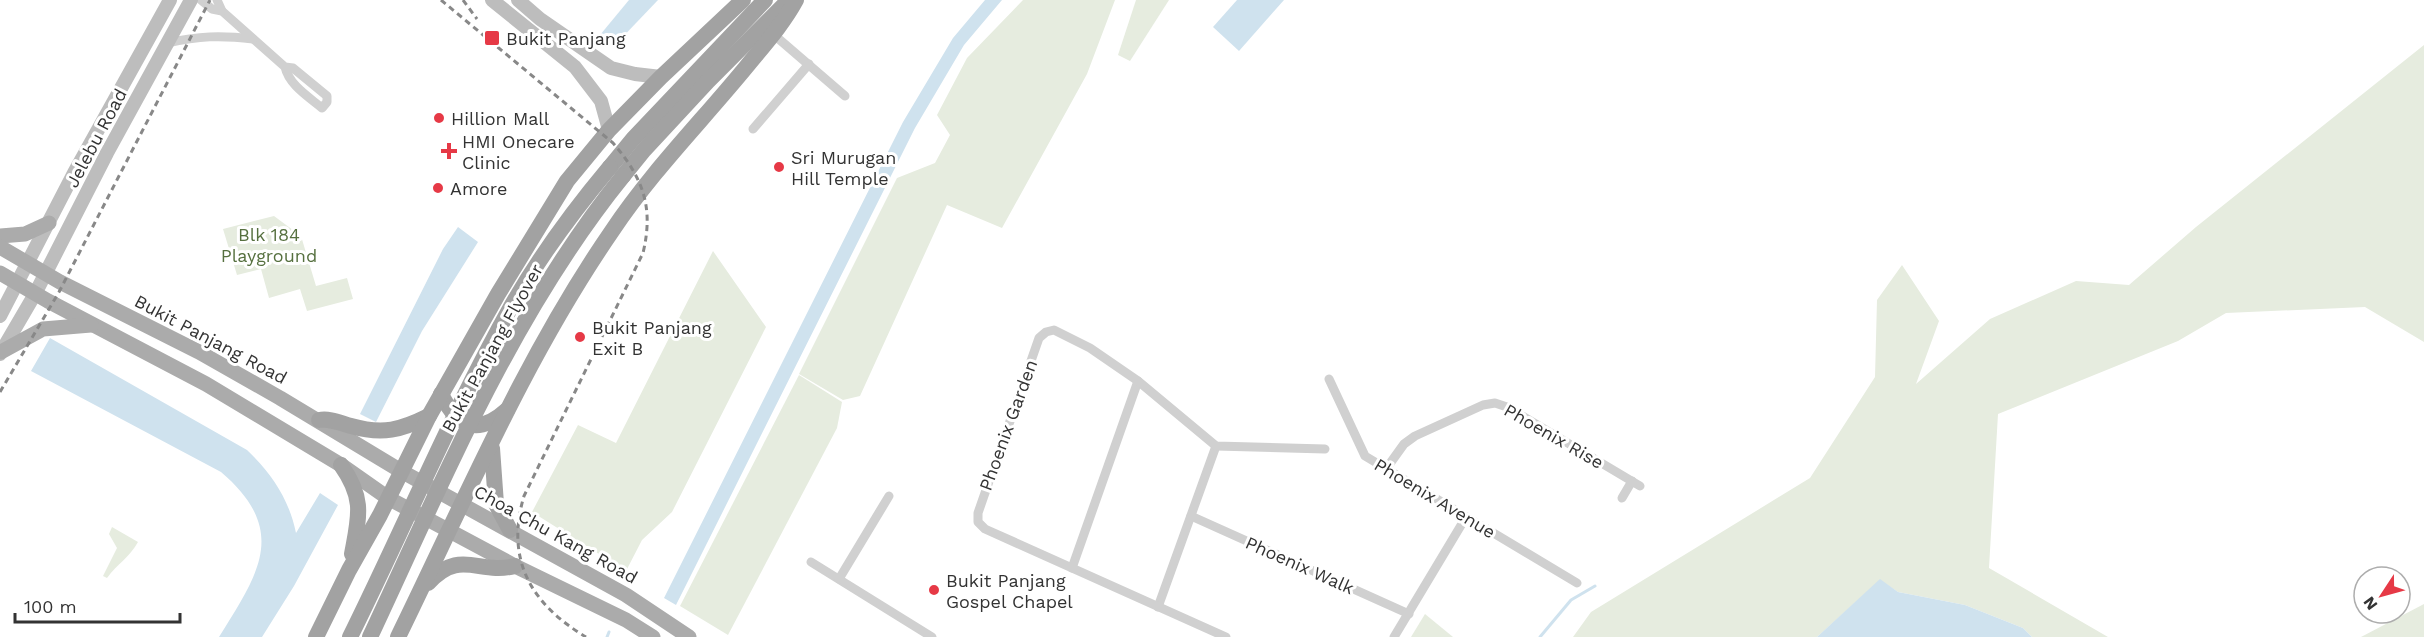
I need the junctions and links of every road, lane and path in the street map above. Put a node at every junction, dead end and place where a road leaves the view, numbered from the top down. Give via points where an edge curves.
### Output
1 (170, 0) edge
2 (191, 0) edge
3 (201, 0) edge
4 (217, 0) edge
5 (492, 0) edge
6 (518, 0) edge
7 (743, 0) edge
8 (765, 0) edge
9 (789, 0) edge
10 (796, 0) edge
11 (222, 11) junction
12 (540, 19) junction
13 (773, 34) junction
14 (253, 39) junction
15 (540, 39) junction
16 (166, 43) junction
17 (809, 64) junction
18 (285, 67) junction
19 (703, 75) junction
20 (661, 76) junction
21 (845, 96) dead end
22 (753, 129) dead end
23 (609, 130) junction
24 (50, 223) junction
25 (0, 236) edge
26 (0, 247) edge
27 (28, 264) junction
28 (0, 273) edge
29 (46, 274) junction
30 (17, 283) junction
31 (35, 294) junction
32 (0, 316) edge
33 (94, 325) junction
34 (0, 353) edge
35 (1329, 380) dead end
36 (1138, 381) junction
37 (441, 393) junction
38 (511, 407) junction
39 (429, 416) junction
40 (319, 420) junction
41 (492, 444) junction
42 (1216, 446) junction
43 (1325, 450) dead end
44 (341, 465) junction
45 (1386, 468) junction
46 (401, 471) junction
47 (889, 496) dead end
48 (388, 498) junction
49 (1622, 498) dead end
50 (462, 504) junction
51 (1191, 516) junction
52 (1466, 516) junction
53 (449, 530) junction
54 (510, 530) junction
55 (811, 562) dead end
56 (515, 566) junction
57 (1072, 568) junction
58 (349, 570) junction
59 (839, 579) junction
60 (1577, 583) dead end
61 (421, 591) junction
62 (1158, 607) junction
63 (1409, 614) junction
64 (926, 635) edge
65 (316, 637) edge
66 (350, 637) edge
67 (370, 637) edge
68 (398, 637) edge
69 (653, 637) edge
70 (689, 637) edge
71 (1226, 637) edge
72 (1394, 637) edge

1 - 24 main road, Jelebu Road
2 - 16 main road, Jelebu Road
3 - 11 street
4 - 11 street
5 - 15 main road
6 - 12 main road
7 - 20 highway
8 - 19 highway, Bukit Panjang Flyover
9 - 19 highway, Bukit Panjang Flyover
10 - 13 highway
11 - 14 street
12 - 15 main road via 546,30
12 - 20 main road via 611,68
13 - 17 street
13 - 38 highway via 657,169 611,231 556,319
14 - 16 street via 223,35
14 - 18 street
15 - 23 main road via 575,67 592,87 602,104
16 - 29 main road, Jelebu Road
17 - 21 street
17 - 22 street
18 - 18 street via 293,68 327,96 322,108 286,76
19 - 66 highway, Bukit Panjang Flyover, bridge via 633,139 581,201 513,303 446,432
19 - 67 highway, Bukit Panjang Flyover, bridge via 597,208 529,313 401,567
20 - 23 highway
23 - 37 highway via 567,181
24 - 25 main road via 25,234
24 - 27 main road, Jelebu Road
26 - 27 main road, Bukit Panjang Road
27 - 29 main road, Bukit Panjang Road
27 - 30 main road, Jelebu Road
28 - 30 main road
29 - 31 main road, Jelebu Road
29 - 40 main road, Bukit Panjang Road via 199,352
30 - 31 main road
30 - 32 main road, Jelebu Road
31 - 33 main road
31 - 34 main road, Jelebu Road
33 - 34 main road via 43,329
33 - 44 main road via 206,384
35 - 45 street, Phoenix Avenue via 1365,456
36 - 42 street, Phoenix Garden
36 - 57 street
36 - 57 street, Phoenix Garden via 1090,348 1054,330 1046,332 1040,338 989,478 978,522 985,529
37 - 38 highway via 449,410 473,426 488,424
37 - 39 highway
38 - 41 highway
39 - 40 highway via 393,431 353,427 326,418
39 - 46 highway
40 - 46 main road, Bukit Panjang Road
41 - 50 highway
41 - 54 highway via 496,504
42 - 43 street
42 - 51 street
44 - 48 main road
44 - 58 highway via 350,477 360,508
45 - 49 street, Phoenix Rise via 1415,436 1479,407 1495,404 1507,407 1636,484
45 - 52 street, Phoenix Avenue
46 - 48 highway
46 - 50 main road, Choa Chu Kang Road
47 - 59 street
48 - 53 main road
48 - 58 highway
50 - 53 highway
50 - 54 main road, Choa Chu Kang Road
51 - 62 street
51 - 63 street, Phoenix Walk
52 - 60 street, Phoenix Avenue
52 - 63 street
53 - 56 main road
53 - 61 highway
54 - 70 main road, Choa Chu Kang Road
55 - 59 street
56 - 61 highway via 447,567
56 - 69 main road
57 - 62 street, Phoenix Garden
58 - 65 highway
59 - 64 street
61 - 68 highway
62 - 71 street, Phoenix Garden
63 - 72 street

